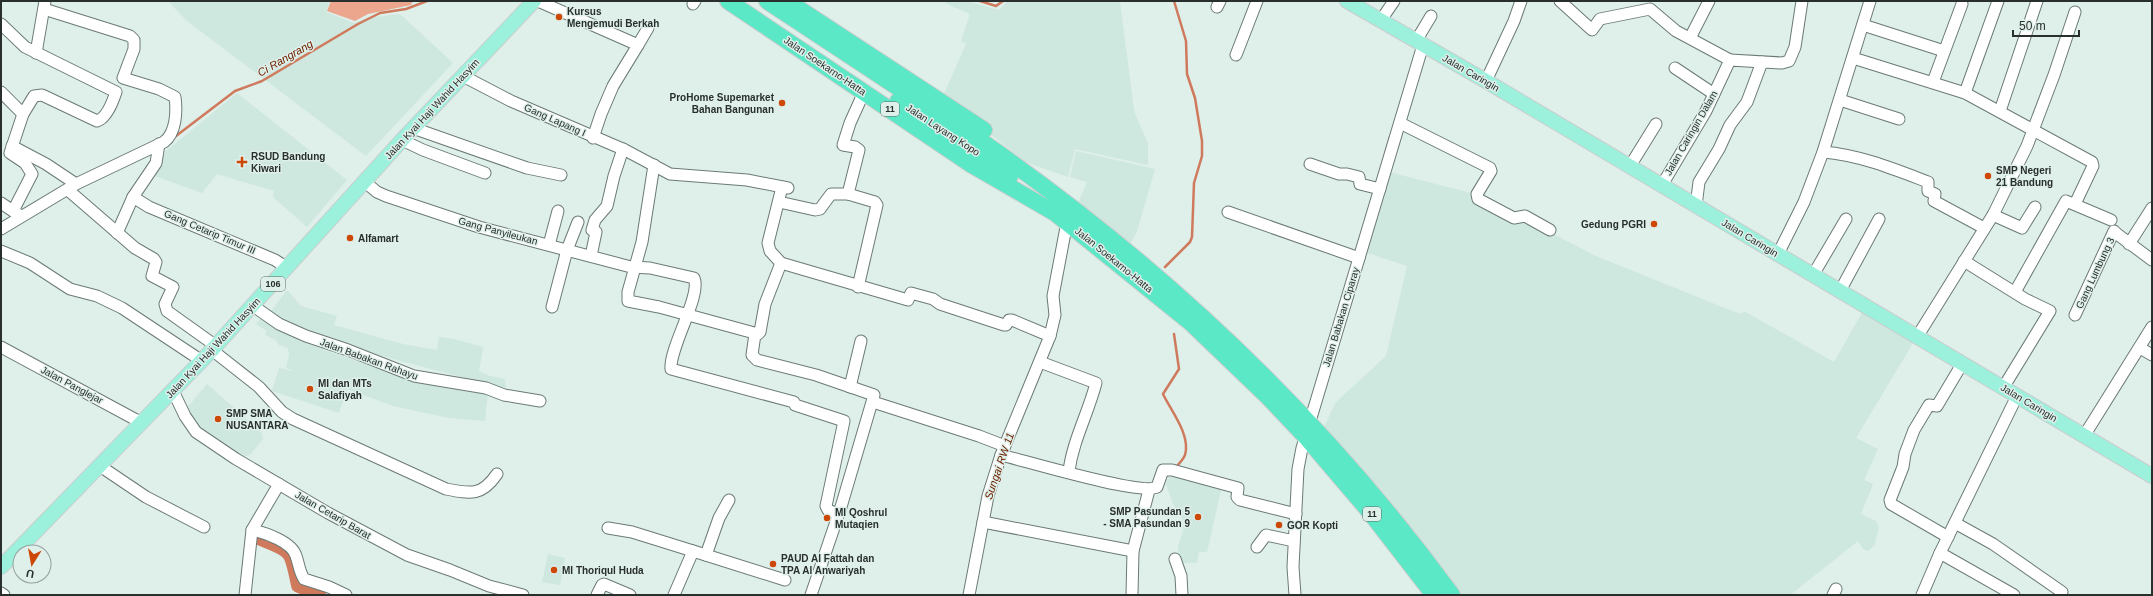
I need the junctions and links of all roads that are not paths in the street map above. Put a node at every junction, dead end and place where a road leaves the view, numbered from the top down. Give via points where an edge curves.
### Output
1 (534, 1) edge
2 (538, 1) edge
3 (728, 1) edge
4 (747, 1) edge
5 (767, 1) edge
6 (787, 1) edge
7 (1257, 1) edge
8 (1347, 1) edge
9 (1394, 1) edge
10 (1521, 1) edge
11 (1560, 1) edge
12 (1709, 1) edge
13 (1802, 1) edge
14 (1870, 1) edge
15 (1998, 1) edge
16 (2037, 1) edge
17 (1962, 4) dead end
18 (45, 5) edge
19 (1651, 5) edge
20 (2075, 12) dead end
21 (1431, 16) dead end
22 (1381, 20) junction
23 (1, 24) edge
24 (1862, 25) junction
25 (648, 28) dead end
26 (1690, 38) junction
27 (1420, 43) junction
28 (638, 44) junction
29 (1944, 51) junction
30 (36, 53) junction
31 (1236, 55) dead end
32 (1853, 58) junction
33 (1730, 60) junction
34 (1762, 62) junction
35 (1675, 68) dead end
36 (463, 76) junction
37 (1486, 81) junction
38 (1933, 82) junction
39 (1, 92) edge
40 (864, 92) junction
41 (1965, 93) junction
42 (1714, 94) junction
43 (1840, 100) junction
44 (2000, 111) junction
45 (23, 114) junction
46 (1899, 119) dead end
47 (1400, 123) junction
48 (1656, 124) dead end
49 (413, 128) junction
50 (2033, 132) junction
51 (594, 138) junction
52 (402, 140) junction
53 (159, 144) junction
54 (8, 149) edge
55 (623, 149) junction
56 (1823, 152) junction
57 (994, 156) junction
58 (651, 163) junction
59 (1310, 164) dead end
60 (1630, 166) junction
61 (485, 173) dead end
62 (561, 175) dead end
63 (365, 182) junction
64 (1662, 185) junction
65 (72, 187) junction
66 (1380, 189) junction
67 (1048, 190) joint
68 (848, 194) junction
69 (134, 198) junction
70 (779, 202) junction
71 (1, 203) edge
72 (2075, 204) junction
73 (1696, 206) junction
74 (2035, 207) dead end
75 (2152, 208) edge
76 (558, 211) dead end
77 (1228, 212) dead end
78 (17, 214) junction
79 (1993, 215) junction
80 (1061, 217) junction
81 (1846, 219) dead end
82 (1879, 219) dead end
83 (2111, 220) dead end
84 (578, 222) dead end
85 (1984, 228) junction
86 (1, 229) edge
87 (1550, 230) dead end
88 (117, 233) junction
89 (2129, 244) junction
90 (549, 245) junction
91 (567, 250) junction
92 (1, 251) edge
93 (1778, 254) junction
94 (591, 256) junction
95 (1359, 258) junction
96 (2152, 260) edge
97 (1964, 261) junction
98 (781, 263) junction
99 (287, 268) junction
100 (636, 268) junction
101 (1813, 275) junction
102 (858, 287) junction
103 (1840, 291) junction
104 (2014, 292) junction
105 (252, 305) junction
106 (552, 307) dead end
107 (2075, 315) dead end
108 (688, 316) junction
109 (2152, 327) edge
110 (755, 334) junction
111 (1050, 336) junction
112 (1917, 337) junction
113 (861, 342) dead end
114 (1231, 346) junction
115 (1, 347) edge
116 (214, 348) junction
117 (2140, 348) junction
118 (2152, 355) edge
119 (202, 361) junction
120 (1040, 362) junction
121 (1962, 364) junction
122 (850, 387) junction
123 (2003, 388) junction
124 (173, 391) junction
125 (2017, 396) junction
126 (540, 401) dead end
127 (873, 402) junction
128 (142, 423) junction
129 (1307, 429) junction
130 (2084, 436) junction
131 (1003, 451) junction
132 (100, 466) junction
133 (1068, 471) junction
134 (497, 474) dead end
135 (2152, 476) edge
136 (280, 484) junction
137 (1148, 490) junction
138 (729, 500) dead end
139 (838, 514) junction
140 (1296, 514) junction
141 (982, 522) junction
142 (1955, 523) junction
143 (204, 527) dead end
144 (608, 528) dead end
145 (252, 530) junction
146 (1948, 537) junction
147 (1294, 541) junction
148 (1257, 547) dead end
149 (693, 551) junction
150 (1133, 552) junction
151 (1940, 553) junction
152 (706, 555) junction
153 (1175, 559) dead end
154 (1, 567) edge
155 (785, 580) dead end
156 (2062, 592) dead end
157 (1, 594) edge
158 (4, 595) edge
159 (245, 595) edge
160 (346, 595) edge
161 (523, 595) edge
162 (598, 595) edge
163 (630, 595) edge
164 (674, 595) edge
165 (810, 595) edge
166 (969, 595) edge
167 (1132, 595) edge
168 (1182, 595) edge
169 (1295, 595) edge
170 (1434, 595) edge
171 (1452, 595) edge
172 (1922, 595) edge
173 (2014, 595) edge

1 - 36 main road, Jalan Kyai Haji Wahid Hasyim / 106
2 - 28 street
3 - 40 highway, Jalan Soekarno-Hatta / 11
4 - 57 highway, Jalan Layang Kopo / 11
5 - 57 highway, Jalan Layang Kopo / 11
6 - 114 highway, Jalan Soekarno-Hatta / 11 via 957,111 1018,154 1197,302 1216,321
7 - 31 street
8 - 22 main road, Jalan Caringin
9 - 22 street
10 - 37 street
11 - 19 street via 1592,30 1600,19
12 - 26 street
13 - 34 street via 1792,56 1786,63
14 - 24 street
15 - 41 street
16 - 44 street
17 - 29 street
18 - 30 street
18 - 53 street via 130,36 134,40 134,49 123,78 159,88 175,97 172,132 169,138
19 - 26 street via 1670,27
20 - 50 street
21 - 27 street, Jalan Babakan Ciparay
22 - 27 main road, Jalan Caringin
23 - 30 street via 25,47
24 - 29 street
24 - 32 street
25 - 28 street
26 - 33 street
27 - 37 main road, Jalan Caringin
27 - 47 street, Jalan Babakan Ciparay
28 - 51 street via 613,86
29 - 38 street
30 - 45 street via 116,92 99,120 38,94
32 - 38 street
32 - 43 street
33 - 34 street
33 - 42 street, Jalan Caringin Dalam
34 - 73 street via 1747,102 1730,125 1719,150 1699,182
35 - 42 street
36 - 49 main road, Jalan Kyai Haji Wahid Hasyim / 106
36 - 51 street, Gang Lapang I via 511,101
37 - 60 main road, Jalan Caringin
38 - 41 street
39 - 45 street
40 - 68 street via 843,145 859,150
40 - 80 highway, Jalan Soekarno-Hatta / 11 via 972,165
41 - 44 street
42 - 64 street, Jalan Caringin Dalam
43 - 46 street
43 - 56 street
44 - 50 street
45 - 54 street
47 - 66 street, Jalan Babakan Ciparay
47 - 87 street via 1490,168 1490,173 1477,194 1478,199 1514,218 1525,216
48 - 60 street
49 - 52 main road, Jalan Kyai Haji Wahid Hasyim / 106
49 - 62 street via 527,168
50 - 72 street via 2092,162 2093,166
50 - 79 street
51 - 55 street, Gang Lapang I
52 - 61 street
52 - 63 main road, Jalan Kyai Haji Wahid Hasyim / 106
53 - 65 street
53 - 69 street via 156,163
54 - 65 street via 46,164
54 - 78 street via 32,174
55 - 58 street, Gang Lapang I
55 - 94 street via 607,206 594,223 592,230 596,232
56 - 85 street via 1841,153 1928,182 1928,191 1935,194 1934,202
56 - 93 street via 1804,202
57 - 67 highway, Jalan Layang Kopo / 11
57 - 80 highway, Jalan Layang Kopo / 11
58 - 70 street, Gang Lapang I via 679,176 702,175 785,187
58 - 100 street via 644,232
59 - 66 street via 1339,174 1359,177 1360,184
60 - 64 main road, Jalan Caringin
63 - 90 street, Gang Panyileukan via 386,196 456,220
63 - 99 main road, Jalan Kyai Haji Wahid Hasyim / 106
64 - 73 main road, Jalan Caringin
65 - 78 street
65 - 88 street
66 - 95 street, Jalan Babakan Ciparay
67 - 114 highway, Jalan Soekarno-Hatta / 11 via 1147,267
68 - 70 street via 831,194 820,209 815,210
68 - 102 street via 862,197 877,205
69 - 88 street
69 - 99 street, Gang Cetarip Timur III via 149,207 275,260
70 - 98 street via 768,243 770,251
71 - 78 street
72 - 83 street
72 - 104 street via 2068,201 2064,203
73 - 93 main road, Jalan Caringin
74 - 79 street via 2022,228
75 - 89 street
76 - 90 street
77 - 95 street
78 - 86 street
79 - 85 street
80 - 111 street via 1053,296 1055,315
80 - 129 highway, Jalan Soekarno-Hatta / 11 via 1191,323 1268,397
81 - 101 street
82 - 103 street
84 - 91 street
85 - 97 street
88 - 116 street via 154,259 156,262 152,276 172,285 172,291 165,304 166,310
89 - 96 street
89 - 107 street, Gang Lumbung 3 via 2114,231
90 - 91 street, Gang Panyileukan
91 - 94 street, Gang Panyileukan
91 - 106 street
92 - 119 street via 30,263 70,289 97,296 122,308
93 - 101 main road, Jalan Caringin
94 - 100 street, Gang Panyileukan
95 - 129 street, Jalan Babakan Ciparay
97 - 104 street
97 - 112 street
98 - 102 street
98 - 110 street via 765,304 760,332
99 - 105 main road, Jalan Kyai Haji Wahid Hasyim / 106
100 - 108 street via 628,292 628,301
100 - 108 street, Gang Panyileukan via 650,268 694,278 695,285
101 - 103 main road, Jalan Caringin
102 - 111 street via 908,300 911,293 1004,325 1012,320
103 - 112 main road, Jalan Caringin
104 - 123 street via 2047,308 2050,312
105 - 116 main road, Jalan Kyai Haji Wahid Hasyim / 106
105 - 126 street, Jalan Babakan Rahayu via 280,324 300,333 414,376 486,388 504,395
108 - 110 street
108 - 139 street via 677,341 671,369 794,402 795,405 844,420 826,506 828,510
109 - 117 street
110 - 122 street via 752,355 757,360 816,375
111 - 120 street
112 - 121 main road, Jalan Caringin
113 - 122 street
114 - 129 highway, Jalan Soekarno-Hatta / 11
115 - 128 street, Jalan Panglejar
116 - 119 main road, Jalan Kyai Haji Wahid Hasyim / 106
116 - 134 street via 282,412 400,469 446,489 463,492 482,491
117 - 118 street
117 - 130 street
119 - 124 main road, Jalan Kyai Haji Wahid Hasyim / 106
120 - 131 street
120 - 133 street via 1096,383 1076,436
121 - 123 main road, Jalan Caringin
121 - 146 street via 1937,406 1930,405 1914,430 1890,500 1891,504
122 - 127 street via 874,395
123 - 125 main road, Jalan Caringin
124 - 128 main road, Jalan Kyai Haji Wahid Hasyim / 106
124 - 136 street, Jalan Cetarip Barat via 196,432
125 - 130 main road, Jalan Caringin
125 - 142 street
127 - 131 street via 979,436
127 - 139 street
128 - 132 main road, Jalan Kyai Haji Wahid Hasyim / 106
129 - 140 street, Jalan Babakan Ciparay via 1298,465
129 - 170 highway, Jalan Soekarno-Hatta / 11
129 - 171 highway, Jalan Soekarno-Hatta / 11 via 1418,549
130 - 135 main road, Jalan Caringin
131 - 133 street
131 - 141 street
132 - 143 street via 146,497
132 - 154 main road, Jalan Kyai Haji Wahid Hasyim / 106
133 - 137 street
136 - 145 street
136 - 161 street, Jalan Cetarip Barat via 350,526 407,555 489,586
137 - 140 street via 1157,487 1162,472 1167,469 1238,488 1237,498 1240,500
137 - 150 street
138 - 152 street via 719,518
139 - 165 street
140 - 147 street, Jalan Babakan Ciparay
141 - 150 street
141 - 166 street
142 - 146 street
142 - 156 street via 1993,544
144 - 149 street via 632,532
145 - 159 street
145 - 160 street via 288,544 296,553 299,570 304,579
146 - 151 street
147 - 148 street via 1266,535
147 - 169 street, Jalan Babakan Ciparay
149 - 152 street
149 - 164 street
150 - 167 street
151 - 172 street
151 - 173 street
152 - 155 street
153 - 168 street via 1181,576
157 - 158 street
162 - 163 street via 604,584

